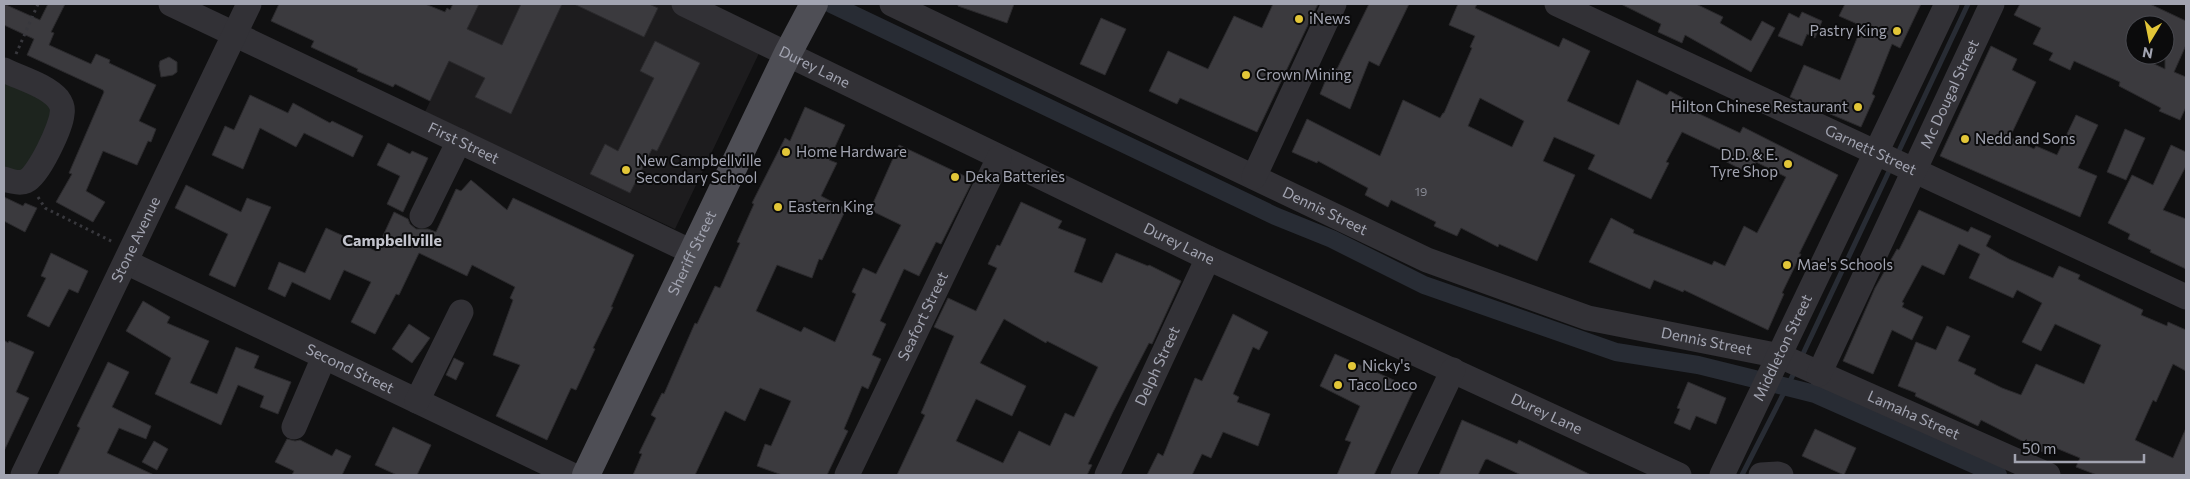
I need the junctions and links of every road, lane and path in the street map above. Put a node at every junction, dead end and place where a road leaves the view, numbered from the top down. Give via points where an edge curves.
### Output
1 (38, 4) edge
2 (171, 4) edge
3 (249, 4) edge
4 (684, 4) edge
5 (892, 4) edge
6 (1334, 4) edge
7 (1557, 4) edge
8 (1947, 4) edge
9 (1992, 4) edge
10 (810, 12) edge
11 (235, 34) junction
12 (788, 53) junction
13 (6, 71) edge
14 (459, 141) junction
15 (1877, 152) junction
16 (999, 158) junction
17 (1912, 170) junction
18 (1254, 177) junction
19 (15, 180) edge
20 (422, 216) dead end
21 (692, 252) junction
22 (128, 256) junction
23 (1208, 258) junction
24 (2186, 297) edge
25 (461, 312) dead end
26 (324, 357) junction
27 (1779, 362) junction
28 (1453, 370) junction
29 (1816, 373) junction
30 (417, 401) junction
31 (294, 427) dead end
32 (23, 475) edge
33 (572, 475) edge
34 (586, 475) edge
35 (847, 475) edge
36 (1107, 475) edge
37 (1404, 475) edge
38 (1679, 475) edge
39 (1722, 475) edge
40 (1761, 475) edge
41 (1781, 475) edge
42 (2048, 475) edge

1 - 13 path
2 - 11 street, First Street
3 - 11 street, Stone Avenue
4 - 12 street, Durey Lane
5 - 18 street, Dennis Street
6 - 18 street
7 - 15 street, Garnett Street
8 - 15 street, Middleton Street
9 - 17 street, Mc Dougal Street
10 - 12 main road, Sheriff Street
11 - 14 street, First Street
11 - 22 street, Stone Avenue
12 - 16 street, Durey Lane
12 - 21 main road, Sheriff Street
13 - 19 street via 48,91 62,106 59,126 39,168
14 - 20 street
14 - 21 street, First Street
15 - 17 street, Garnett Street
15 - 27 street, Middleton Street
16 - 23 street, Durey Lane
16 - 35 street, Seafort Street
17 - 24 street, Garnett Street
17 - 29 street, Mc Dougal Street
18 - 27 street, Dennis Street via 1427,260 1588,318
19 - 22 path via 45,208
21 - 34 main road, Sheriff Street
22 - 26 street, Second Street
22 - 32 street, Stone Avenue
23 - 28 street, Durey Lane
23 - 36 street, Delph Street
25 - 30 street
26 - 30 street, Second Street
26 - 31 street
27 - 29 street, Lamaha Street
27 - 39 street, Middleton Street
28 - 37 street
28 - 38 street, Durey Lane
29 - 42 street, Lamaha Street
30 - 33 street, Second Street
40 - 41 street

